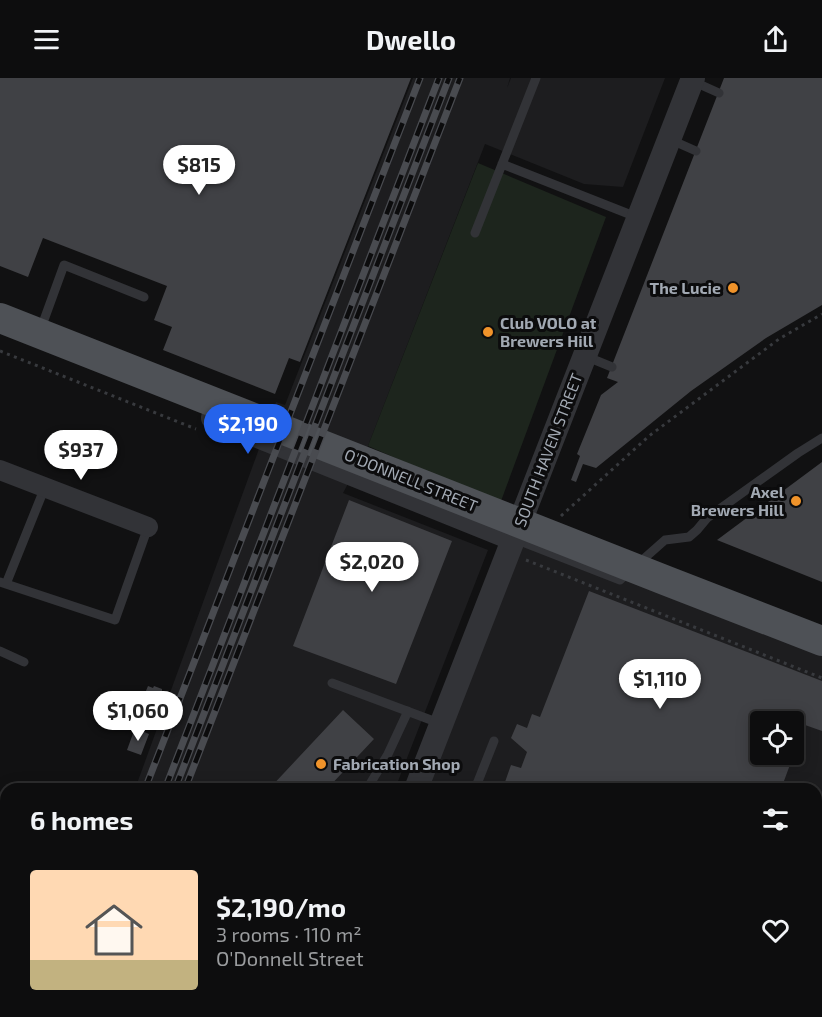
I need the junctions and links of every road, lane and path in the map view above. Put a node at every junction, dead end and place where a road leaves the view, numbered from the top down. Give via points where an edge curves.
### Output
1 (536, 78) edge
2 (693, 80) edge
3 (719, 93) dead end
4 (669, 139) junction
5 (696, 150) dead end
6 (502, 164) junction
7 (639, 218) junction
8 (475, 233) dead end
9 (144, 297) dead end
10 (822, 314) edge
11 (0, 318) edge
12 (0, 330) edge
13 (0, 340) edge
14 (35, 344) junction
15 (585, 356) junction
16 (612, 367) dead end
17 (822, 438) edge
18 (0, 470) edge
19 (45, 487) junction
20 (556, 521) dead end
21 (148, 527) joint
22 (513, 539) junction
23 (3, 583) edge
24 (661, 597) junction
25 (822, 641) edge
26 (0, 651) edge
27 (24, 662) dead end
28 (822, 663) edge
29 (822, 678) edge
30 (332, 683) dead end
31 (408, 711) junction
32 (442, 723) junction
33 (494, 741) dead end
34 (371, 783) edge
35 (418, 783) edge
36 (477, 783) edge

1 - 6 lane
2 - 3 lane
2 - 4 street, SOUTH HAVEN STREET
4 - 5 lane
4 - 7 street, SOUTH HAVEN STREET
6 - 7 lane
6 - 8 lane
7 - 15 street, SOUTH HAVEN STREET
9 - 14 lane via 64,265
10 - 20 path via 779,339 649,436
11 - 24 main road, O'DONNELL STREET
12 - 14 street, O'DONNELL STREET
13 - 24 main road, O'DONNELL STREET
14 - 22 street, O'DONNELL STREET
15 - 16 lane
15 - 22 street, SOUTH HAVEN STREET
17 - 22 lane via 708,518 689,537 665,540 620,580
18 - 19 street
19 - 21 street
19 - 23 lane
21 - 23 lane via 115,620
22 - 32 street, SOUTH HAVEN STREET
24 - 25 main road, O'DONNELL STREET
24 - 28 main road, O'DONNELL STREET
24 - 29 path
26 - 27 lane
30 - 31 lane
31 - 32 lane
31 - 34 lane
32 - 35 street, SOUTH HAVEN STREET
33 - 36 lane

